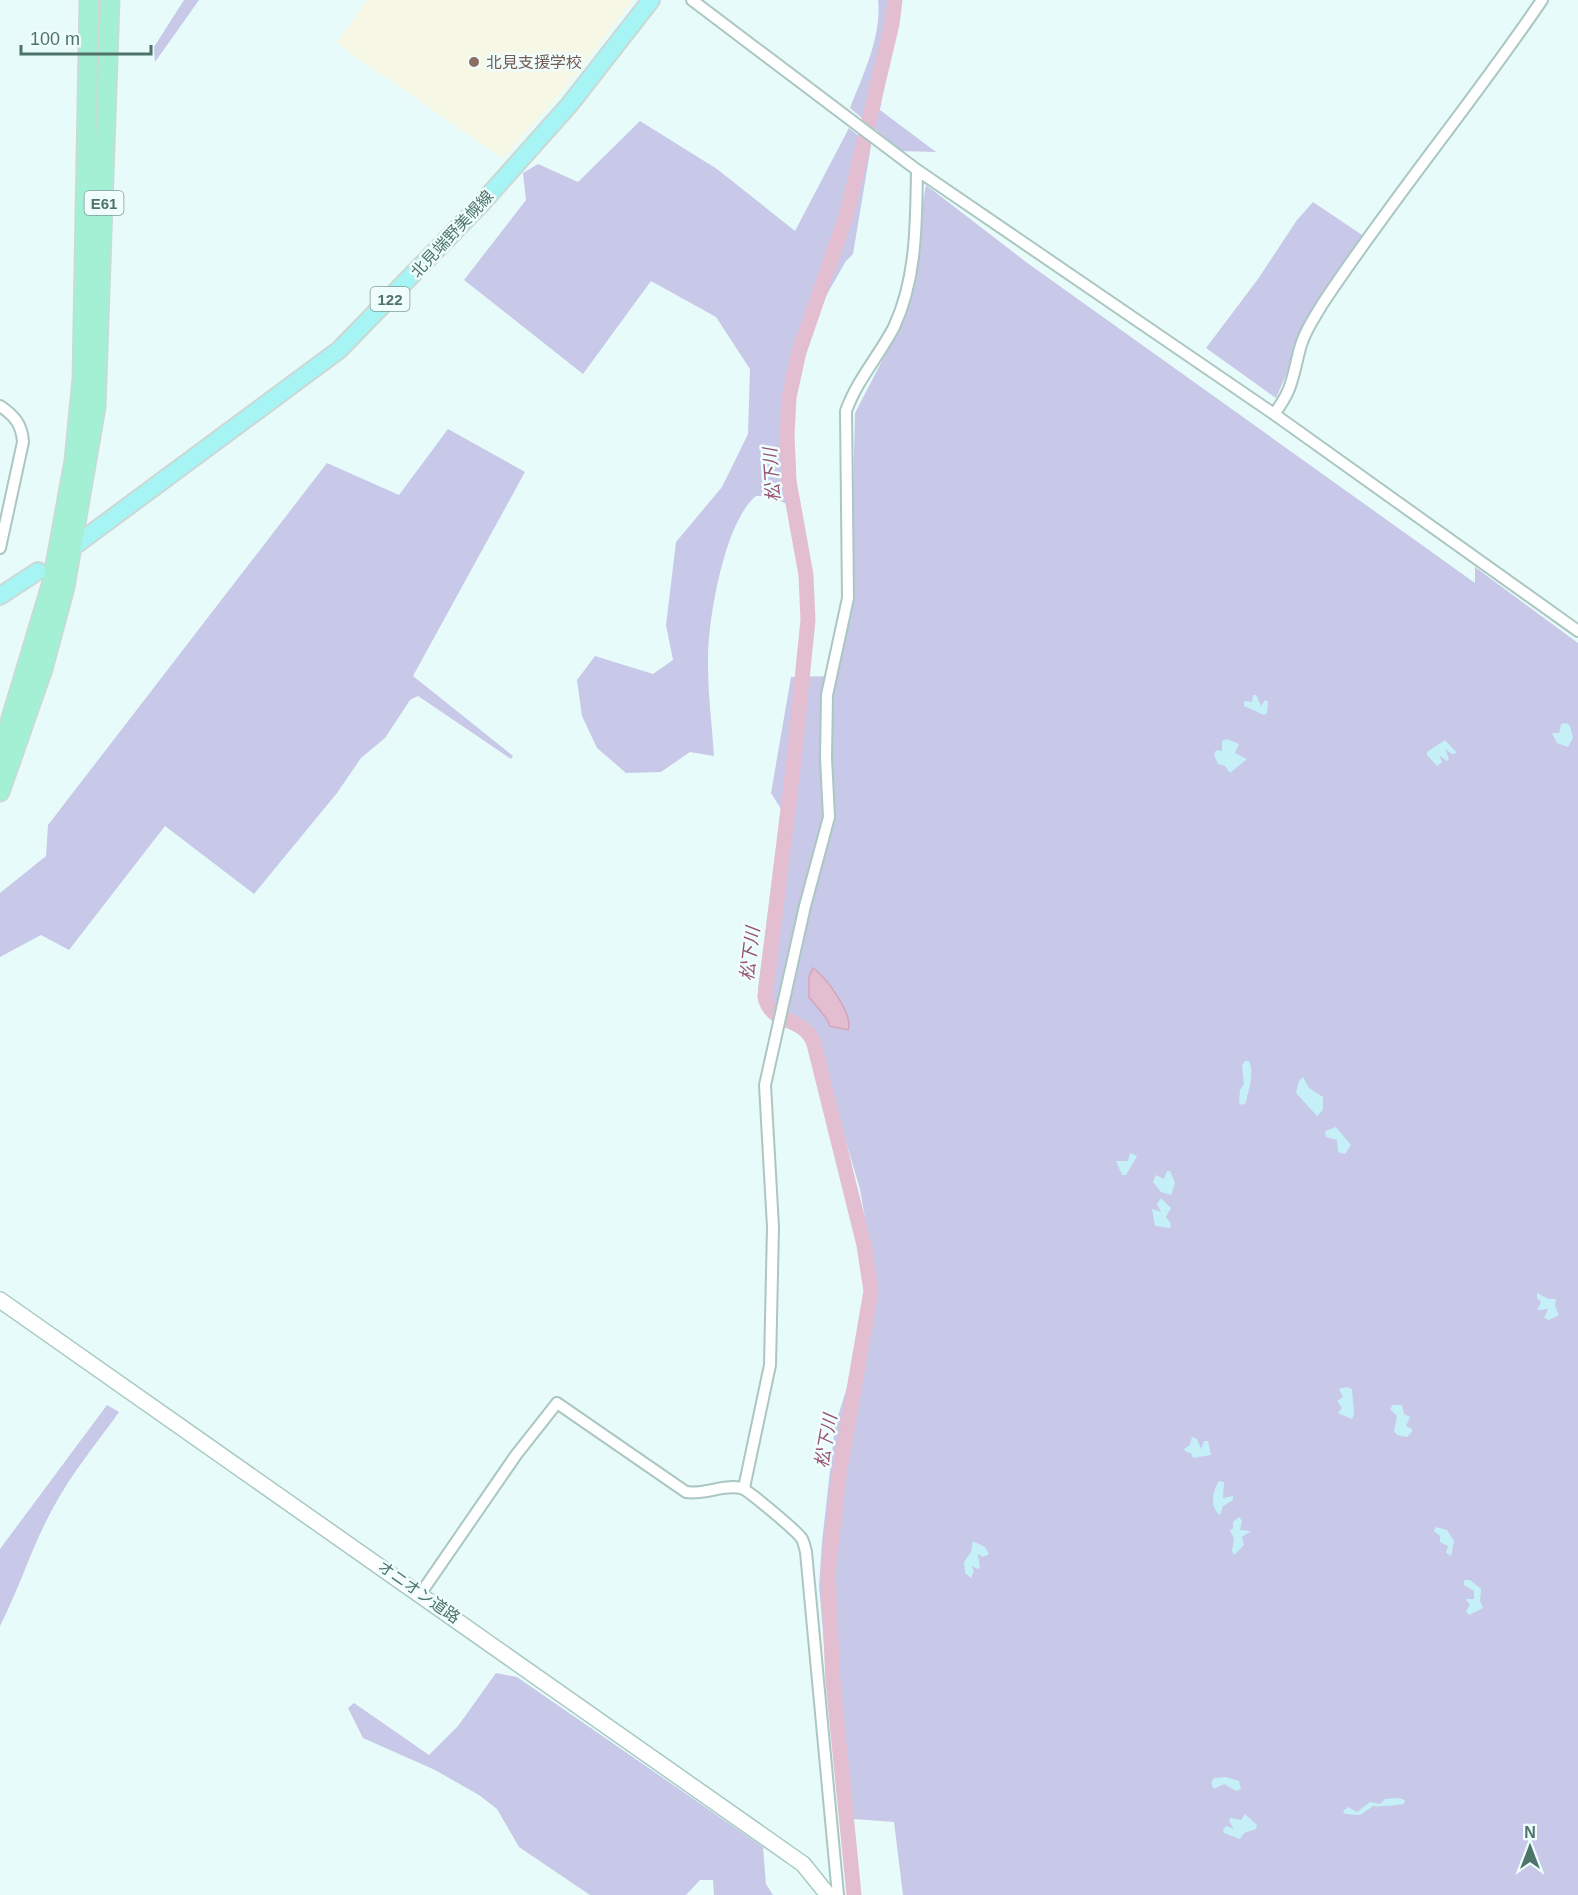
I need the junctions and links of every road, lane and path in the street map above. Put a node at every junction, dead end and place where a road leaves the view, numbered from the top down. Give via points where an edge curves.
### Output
1 (89, 0) edge
2 (110, 0) edge
3 (651, 0) edge
4 (692, 0) edge
5 (1542, 0) edge
6 (917, 170) junction
7 (0, 406) edge
8 (1274, 414) junction
9 (77, 544) dead end
10 (0, 548) edge
11 (38, 571) dead end
12 (1, 592) edge
13 (1578, 631) edge
14 (20, 739) junction
15 (0, 755) edge
16 (0, 792) edge
17 (0, 804) edge
18 (0, 1300) edge
19 (744, 1488) junction
20 (421, 1593) junction
21 (828, 1895) edge
22 (838, 1895) edge

1 - 15 highway, E61 via 82,379 74,461 52,582
2 - 14 highway, E61 via 96,407 65,587
3 - 9 main road, 北見端野美幌線 / 122 via 570,104 481,204 339,350
4 - 6 street
5 - 8 street via 1308,326 1295,378
6 - 8 street
6 - 19 street via 916,229 909,287 893,328 846,411 848,598 827,695 829,818 765,1084 773,1227 770,1365
7 - 10 street via 22,428 23,442
8 - 13 street
11 - 12 main road
14 - 16 highway, E61
14 - 17 highway
18 - 20 street, オニオン道路
19 - 20 street via 701,1494 686,1492 557,1403 516,1455
19 - 22 street via 794,1529 806,1552
20 - 21 street, オニオン道路 via 803,1864

